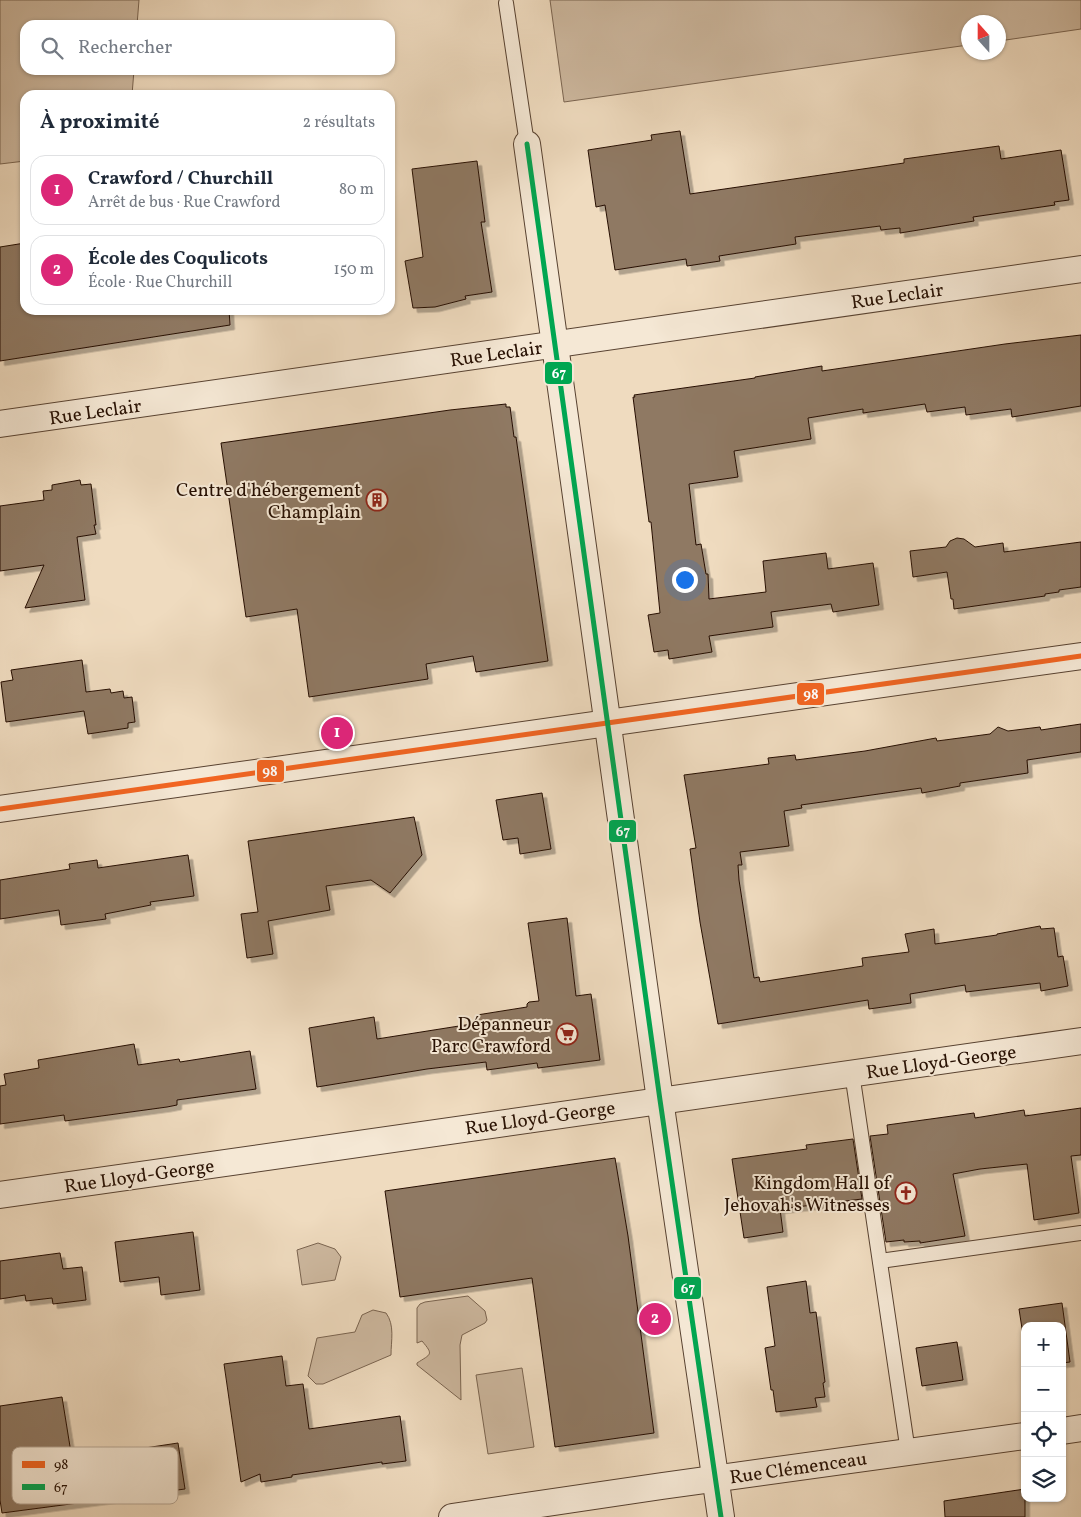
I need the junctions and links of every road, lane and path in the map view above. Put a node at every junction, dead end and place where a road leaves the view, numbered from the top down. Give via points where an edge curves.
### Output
1 (506, 4) dead end
2 (527, 144) joint
3 (1081, 269) edge
4 (556, 344) junction
5 (0, 424) edge
6 (1081, 656) edge
7 (608, 722) junction
8 (0, 809) edge
9 (1081, 1041) edge
10 (852, 1073) junction
11 (660, 1100) junction
12 (0, 1195) edge
13 (1081, 1233) edge
14 (880, 1261) junction
15 (1081, 1428) edge
16 (1066, 1430) edge
17 (1021, 1437) edge
18 (908, 1452) junction
19 (716, 1478) junction
20 (452, 1517) edge
21 (720, 1517) edge

1 - 2 lane
2 - 4 street
3 - 4 street, Rue Leclair
4 - 5 street, Rue Leclair
4 - 7 street
6 - 7 street
7 - 8 street
7 - 11 street
9 - 10 street, Rue Lloyd-George
10 - 11 street, Rue Lloyd-George
10 - 14 lane
11 - 12 street, Rue Lloyd-George
11 - 19 street
13 - 14 lane
14 - 18 lane
15 - 16 street
17 - 18 street, Rue Clémenceau
18 - 19 street, Rue Clémenceau
19 - 20 street, Rue Clémenceau
19 - 21 street

